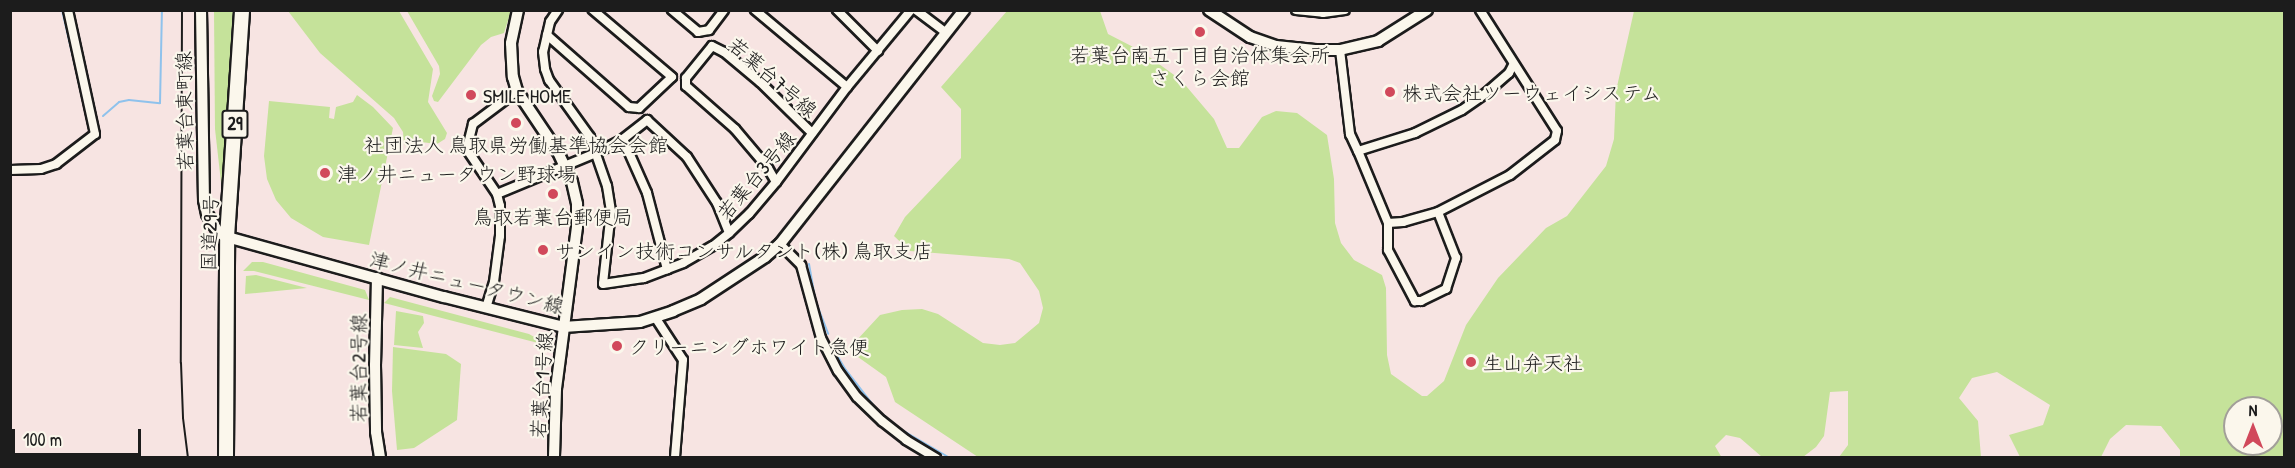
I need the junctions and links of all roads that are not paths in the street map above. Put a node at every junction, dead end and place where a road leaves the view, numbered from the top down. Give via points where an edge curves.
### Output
1 (68, 10) edge
2 (201, 10) edge
3 (242, 10) edge
4 (518, 10) edge
5 (558, 10) edge
6 (593, 10) edge
7 (672, 10) edge
8 (724, 10) edge
9 (755, 10) edge
10 (837, 10) edge
11 (911, 10) edge
12 (916, 10) edge
13 (964, 10) edge
14 (1209, 10) edge
15 (1296, 10) edge
16 (1345, 10) edge
17 (1427, 10) edge
18 (1480, 10) edge
19 (1324, 12) edge
20 (946, 33) junction
21 (547, 35) junction
22 (1340, 50) junction
23 (878, 51) junction
24 (1513, 65) junction
25 (848, 87) junction
26 (517, 91) junction
27 (812, 133) junction
28 (623, 139) junction
29 (1358, 151) junction
30 (596, 153) junction
31 (565, 166) junction
32 (10, 170) edge
33 (776, 182) junction
34 (497, 194) junction
35 (1438, 212) junction
36 (1388, 223) junction
37 (729, 233) junction
38 (227, 237) junction
39 (780, 243) junction
40 (667, 269) junction
41 (377, 278) junction
42 (486, 308) junction
43 (655, 316) junction
44 (563, 327) junction
45 (226, 458) edge
46 (380, 458) edge
47 (554, 458) edge
48 (675, 458) edge
49 (936, 458) edge

1 - 32 street via 95,134 56,164 40,170
2 - 38 street, 若葉台東町線 via 204,200 212,225
3 - 38 highway, 国道29号 / 29
4 - 26 street, 若葉台1号線 via 511,43
5 - 21 street, 若葉台3号線
6 - 21 street via 672,77 639,108 629,107
7 - 8 street via 698,32 709,30
9 - 25 street
10 - 23 street
11 - 23 street, 若葉台3号線
12 - 20 street
13 - 20 street, 津ノ井ニュータウン線
14 - 22 street via 1250,37 1276,46
15 - 19 street
16 - 19 street
17 - 22 street via 1378,41
18 - 24 street
20 - 39 street, 津ノ井ニュータウン線
21 - 30 street, 若葉台3号線 via 543,52 549,80 590,137
22 - 29 street via 1350,134
23 - 25 street, 若葉台3号線
24 - 29 street via 1486,93 1446,119
24 - 35 street via 1557,131 1555,140 1510,175
25 - 27 street, 若葉台3号線
26 - 31 street, 若葉台1号線
26 - 34 street via 471,128 468,150
27 - 33 street, 若葉台3号線
27 - 33 street, 若葉台7号線 via 760,82 712,46 686,78 686,86 735,129
28 - 30 street
28 - 37 street via 647,120 666,135 703,180
28 - 40 street via 647,193
29 - 36 street
30 - 31 street
30 - 40 street, 若葉台3号線 via 611,211 603,284 644,278
31 - 34 street
31 - 44 street, 若葉台1号線 via 577,204 577,227
33 - 37 street, 若葉台3号線
34 - 42 street via 500,236
35 - 36 street
35 - 36 street via 1456,258 1446,289 1421,301 1415,301 1388,250
37 - 40 street, 若葉台3号線 via 713,246
38 - 41 street, 津ノ井ニュータウン線
38 - 45 highway, 国道29号 / 29
39 - 43 street, 津ノ井ニュータウン線 via 701,299
39 - 49 street via 801,265 821,338 838,371 882,421
41 - 42 street, 津ノ井ニュータウン線
41 - 46 street, 若葉台2号線 via 375,376
42 - 44 street, 津ノ井ニュータウン線
43 - 44 street, 津ノ井ニュータウン線 via 609,326
43 - 48 street via 683,360
44 - 47 street, 若葉台1号線

